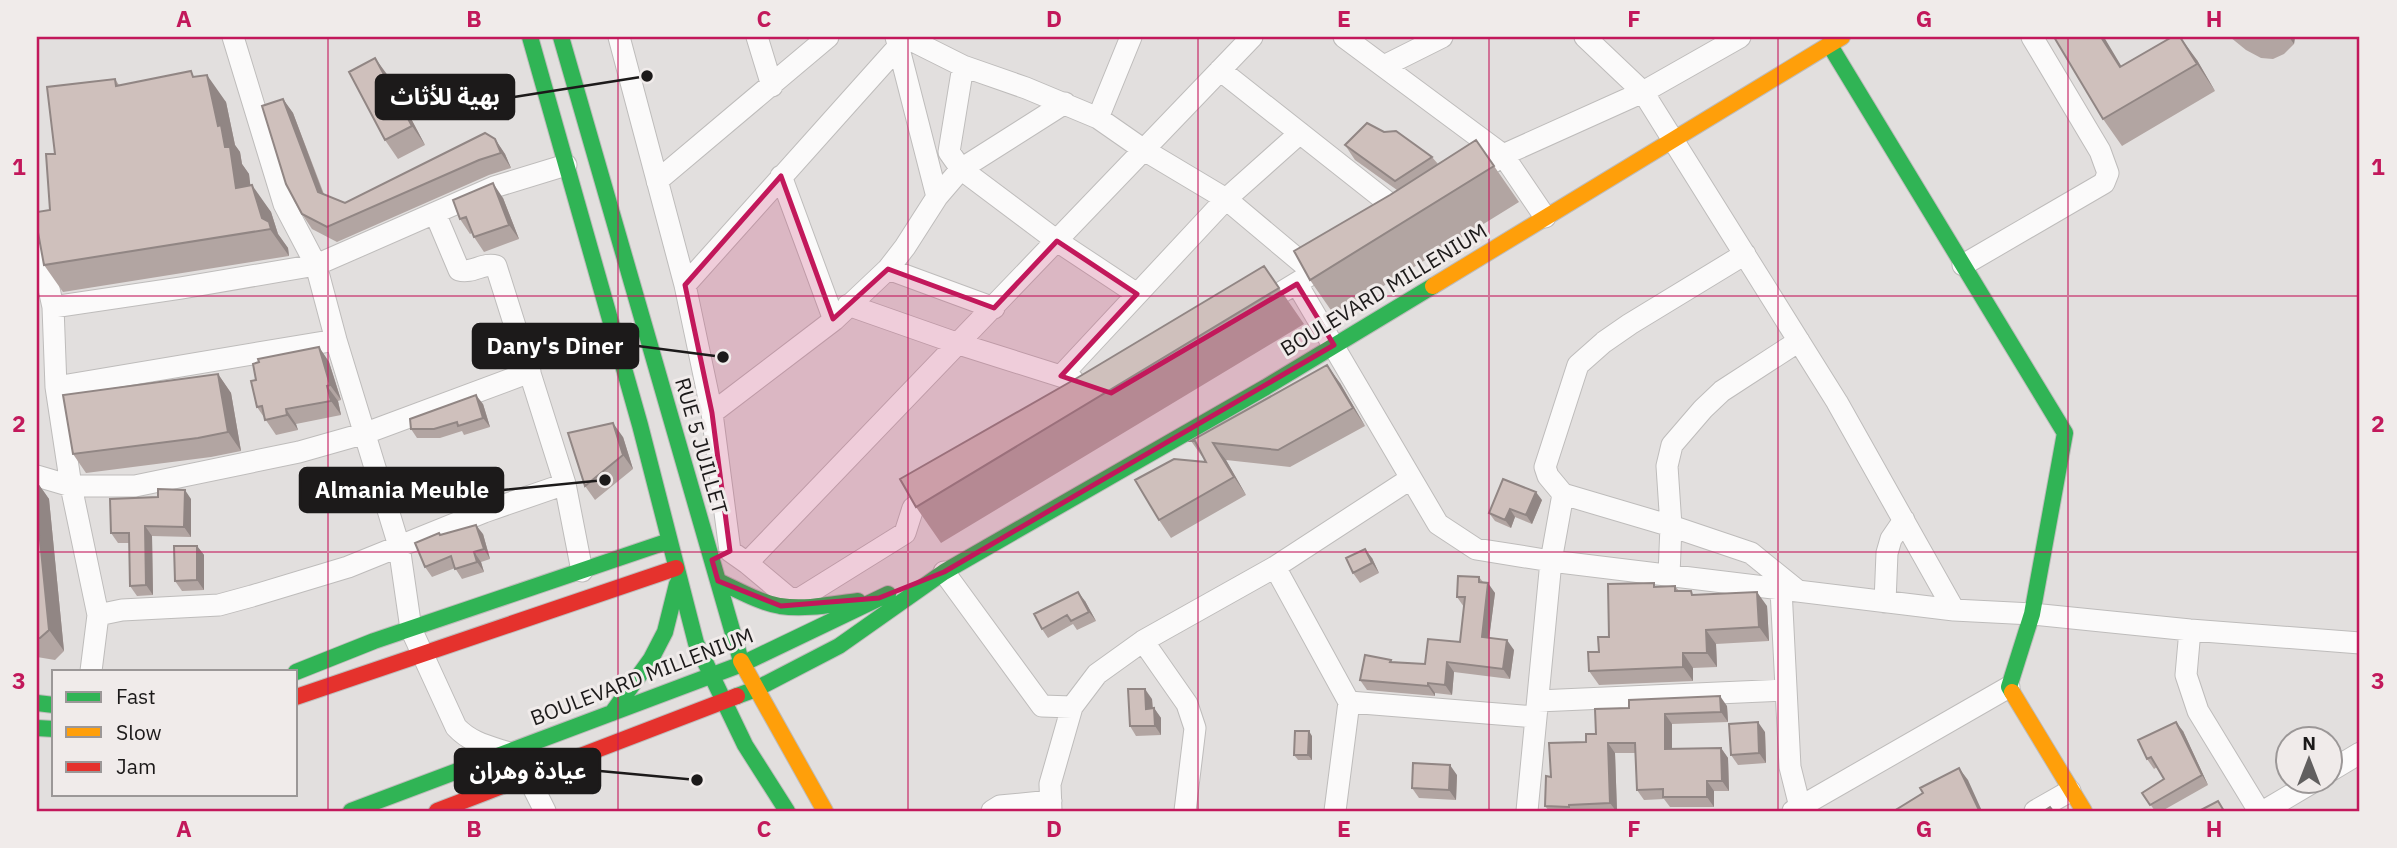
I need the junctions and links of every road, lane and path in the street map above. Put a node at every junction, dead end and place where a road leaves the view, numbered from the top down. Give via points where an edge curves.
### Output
1 (233, 37) edge
2 (530, 37) edge
3 (561, 37) edge
4 (619, 37) edge
5 (757, 37) edge
6 (828, 37) edge
7 (1131, 37) edge
8 (1252, 37) edge
9 (1344, 37) edge
10 (1442, 37) edge
11 (1584, 37) edge
12 (1740, 37) edge
13 (2032, 37) edge
14 (899, 40) edge
15 (1836, 41) edge
16 (962, 66) junction
17 (1384, 66) junction
18 (1220, 70) junction
19 (772, 86) junction
20 (1643, 93) junction
21 (1065, 103) junction
22 (1098, 118) junction
23 (1300, 133) junction
24 (1673, 139) junction
25 (1144, 150) junction
26 (1503, 155) junction
27 (566, 165) junction
28 (961, 169) junction
29 (780, 176) junction
30 (657, 181) junction
31 (1451, 190) edge
32 (937, 197) junction
33 (1226, 199) junction
34 (435, 214) junction
35 (1545, 217) junction
36 (1385, 232) edge
37 (37, 234) edge
38 (1057, 241) junction
39 (1349, 252) edge
40 (1745, 254) junction
41 (316, 265) junction
42 (1963, 265) junction
43 (888, 269) junction
44 (1305, 278) junction
45 (685, 285) junction
46 (1137, 294) junction
47 (53, 307) junction
48 (993, 308) junction
49 (841, 313) junction
50 (1239, 318) edge
51 (336, 340) junction
52 (1799, 341) junction
53 (959, 344) junction
54 (1334, 345) junction
55 (530, 372) junction
56 (1061, 376) junction
57 (1086, 384) edge
58 (56, 387) junction
59 (712, 413) junction
60 (366, 433) junction
61 (37, 476) edge
62 (1410, 479) junction
63 (565, 484) junction
64 (953, 484) edge
65 (71, 486) junction
66 (1563, 494) junction
67 (1903, 520) junction
68 (1671, 526) junction
69 (669, 541) junction
70 (399, 546) junction
71 (730, 558) junction
72 (1551, 561) junction
73 (1275, 568) junction
74 (582, 571) junction
75 (677, 572) junction
76 (944, 572) junction
77 (1669, 575) junction
78 (718, 582) junction
79 (1789, 590) junction
80 (879, 598) junction
81 (1885, 602) junction
82 (1954, 610) junction
83 (2032, 614) junction
84 (98, 615) junction
85 (411, 629) junction
86 (2190, 630) junction
87 (1143, 641) junction
88 (2360, 643) edge
89 (424, 654) junction
90 (743, 664) junction
91 (91, 670) edge
92 (298, 671) edge
93 (711, 676) junction
94 (2009, 687) junction
95 (756, 689) junction
96 (1786, 690) junction
97 (298, 697) edge
98 (724, 701) junction
99 (1349, 702) junction
100 (1072, 707) junction
101 (1537, 709) junction
102 (612, 713) junction
103 (506, 752) junction
104 (2360, 754) edge
105 (2344, 763) edge
106 (527, 775) junction
107 (2070, 791) junction
108 (2288, 796) edge
109 (1051, 806) edge
110 (1797, 809) edge
111 (351, 811) edge
112 (437, 811) edge
113 (545, 811) edge
114 (787, 811) edge
115 (825, 811) edge
116 (992, 811) edge
117 (1185, 811) edge
118 (1335, 811) edge
119 (1527, 811) edge
120 (2035, 811) edge
121 (2084, 811) edge
122 (2261, 811) edge

1 - 41 street via 284,204
2 - 27 main road
3 - 71 main road, RUE 5 JUILLET
4 - 30 street
5 - 19 street
6 - 19 street
7 - 22 street
8 - 18 street
9 - 17 street
10 - 17 street
11 - 20 street
12 - 20 street
13 - 42 street via 2108,173 2104,183
14 - 16 street
14 - 29 street
14 - 32 street
15 - 24 main road, BOULEVARD MILLENIUM
15 - 42 main road
16 - 21 street
16 - 28 street via 950,152
17 - 26 street
18 - 23 street
18 - 25 street
19 - 30 street
20 - 24 street
20 - 26 street
21 - 22 street
21 - 28 street
22 - 25 street
23 - 33 street
23 - 36 street via 1414,215
24 - 35 main road, BOULEVARD MILLENIUM
24 - 40 street
25 - 33 street
25 - 38 street
26 - 31 street
26 - 35 street
27 - 34 street via 494,187
27 - 69 main road
28 - 32 street
28 - 38 street
29 - 45 street
29 - 49 street
30 - 45 street
32 - 43 street
33 - 44 street
33 - 46 street
34 - 41 street
34 - 55 street via 459,270 496,266
35 - 54 main road, BOULEVARD MILLENIUM
37 - 47 street
38 - 46 street
38 - 48 street
39 - 44 street
40 - 52 street
40 - 66 street via 1630,324 1578,365 1545,467
41 - 47 street
41 - 51 street
42 - 83 main road via 2064,433
43 - 48 street
43 - 49 street
44 - 50 street
44 - 54 street
45 - 59 street
46 - 56 street
47 - 58 street
48 - 53 street
49 - 53 street
49 - 59 street
51 - 58 street
51 - 60 street
52 - 67 street
52 - 68 street via 1723,391 1672,445 1667,466
53 - 56 street
53 - 71 street
54 - 62 street
54 - 76 main road, BOULEVARD MILLENIUM
55 - 60 street
55 - 63 street
56 - 57 street
58 - 65 street
59 - 71 street
60 - 65 street via 299,452 135,486
60 - 70 street
61 - 65 street
62 - 72 street via 1438,524 1476,549
62 - 73 street
63 - 70 street
63 - 74 street
64 - 71 street via 913,508 905,533 799,599 789,598
65 - 84 street
66 - 68 street
66 - 72 street
67 - 81 street via 1887,553
67 - 82 street
68 - 77 street
68 - 79 street via 1751,553
69 - 74 main road
69 - 75 main road
70 - 84 street via 348,567 219,605
70 - 85 street
71 - 78 main road, RUE 5 JUILLET
72 - 77 street
72 - 101 street
73 - 87 street
73 - 99 street
74 - 85 main road
75 - 89 main road
75 - 93 main road via 696,643
75 - 102 main road via 665,632
76 - 80 main road, BOULEVARD MILLENIUM
76 - 95 main road, BOULEVARD MILLENIUM via 839,646
76 - 100 street via 1042,706
77 - 79 street
78 - 80 main road via 780,606
78 - 90 main road, RUE 5 JUILLET
79 - 81 street
79 - 96 street
80 - 90 main road, BOULEVARD MILLENIUM
81 - 82 street
82 - 83 street
83 - 86 street
83 - 94 main road
84 - 91 street
85 - 89 street
85 - 92 main road
86 - 88 street
86 - 122 street via 2186,675 2198,711
87 - 100 street via 1097,674
87 - 117 street via 1187,705 1195,727
89 - 97 main road
89 - 103 street via 456,727 475,743
90 - 93 main road, BOULEVARD MILLENIUM
90 - 95 main road, RUE 5 JUILLET
93 - 98 main road
93 - 102 main road, BOULEVARD MILLENIUM
94 - 107 main road
94 - 110 street
95 - 98 main road, BOULEVARD MILLENIUM
95 - 115 main road, RUE 5 JUILLET
96 - 101 street
96 - 110 street
98 - 106 main road, BOULEVARD MILLENIUM
98 - 114 main road via 745,745
99 - 101 street
99 - 118 street
100 - 109 street via 1050,784
101 - 119 street
102 - 103 main road, BOULEVARD MILLENIUM
103 - 111 main road, BOULEVARD MILLENIUM
104 - 105 street
106 - 112 main road, BOULEVARD MILLENIUM
106 - 113 street
107 - 120 street
107 - 121 main road
108 - 122 street
109 - 116 street via 1000,806

